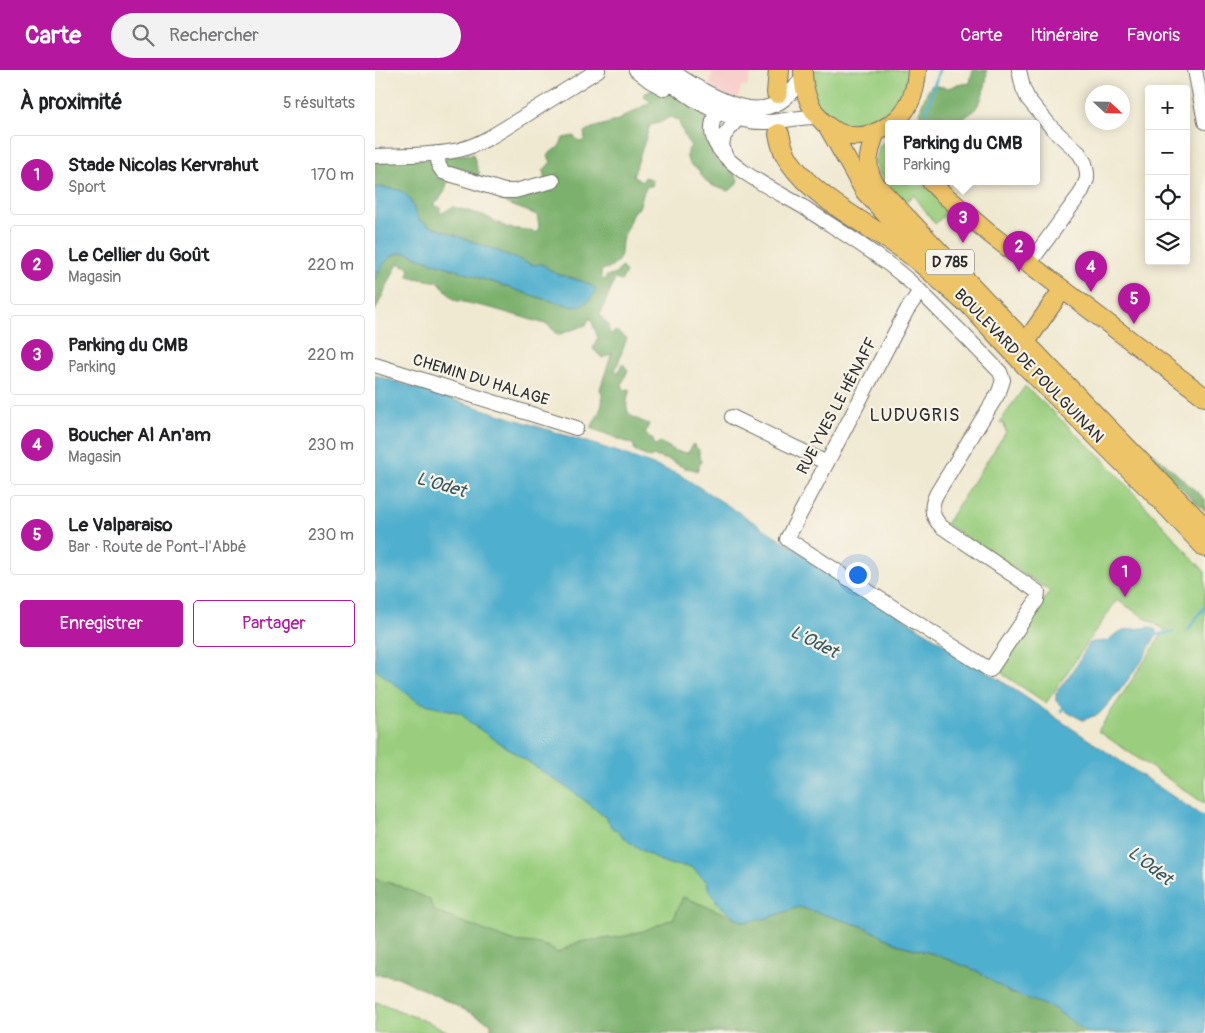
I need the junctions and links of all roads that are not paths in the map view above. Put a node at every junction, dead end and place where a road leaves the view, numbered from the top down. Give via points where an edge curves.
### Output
1 (598, 70) edge
2 (636, 70) edge
3 (655, 70) edge
4 (779, 70) edge
5 (917, 70) edge
6 (1019, 70) edge
7 (1195, 70) edge
8 (803, 73) edge
9 (673, 75) edge
10 (777, 93) dead end
11 (719, 106) junction
12 (907, 107) junction
13 (735, 118) junction
14 (896, 120) edge
15 (911, 120) edge
16 (823, 122) junction
17 (1205, 122) edge
18 (885, 130) edge
19 (779, 134) dead end
20 (437, 154) junction
21 (725, 155) junction
22 (375, 156) edge
23 (553, 181) dead end
24 (934, 185) edge
25 (940, 185) edge
26 (954, 202) junction
27 (1029, 264) junction
28 (1062, 290) junction
29 (920, 291) junction
30 (963, 300) junction
31 (1026, 342) junction
32 (375, 365) edge
33 (1205, 397) edge
34 (732, 417) dead end
35 (577, 428) dead end
36 (827, 463) junction
37 (1205, 527) edge
38 (1205, 548) edge

1 - 20 street via 483,141
2 - 9 street via 663,88 668,87
3 - 9 street
4 - 10 highway
5 - 12 main road via 917,82
6 - 27 street via 1028,99 1079,153 1087,173 1081,193
7 - 17 street
8 - 13 street via 792,92 782,101
8 - 16 main road, BOULEVARD DE POULGUINAN via 811,107
9 - 11 street via 693,85
9 - 11 street via 694,99
11 - 13 street
11 - 21 street via 712,124 713,136
12 - 14 main road
12 - 15 main road
13 - 16 street via 768,122 808,116
13 - 21 street via 723,140
16 - 18 main road via 851,136 867,136
16 - 30 main road, BOULEVARD DE POULGUINAN / D 785 via 870,198
18 - 31 main road, BOULEVARD DE POULGUINAN / D 785 via 868,159 873,181
19 - 30 highway, D 785 via 790,162 808,183 913,256
20 - 22 street
20 - 23 street via 443,172 504,191
21 - 29 street via 735,166 867,248
24 - 26 main road
25 - 26 main road
26 - 27 main road
27 - 28 main road
28 - 31 main road
28 - 33 main road
29 - 36 street, RUE YVES LE HÉNAFF
29 - 36 street, RUE YVES LE HÉNAFF via 1002,376 999,392 937,493 932,510 942,527 1039,592 1037,600 990,670 787,539
30 - 38 main road, BOULEVARD DE POULGUINAN / D 785
31 - 37 main road, BOULEVARD DE POULGUINAN / D 785
32 - 35 street, CHEMIN DU HALAGE
34 - 36 street

